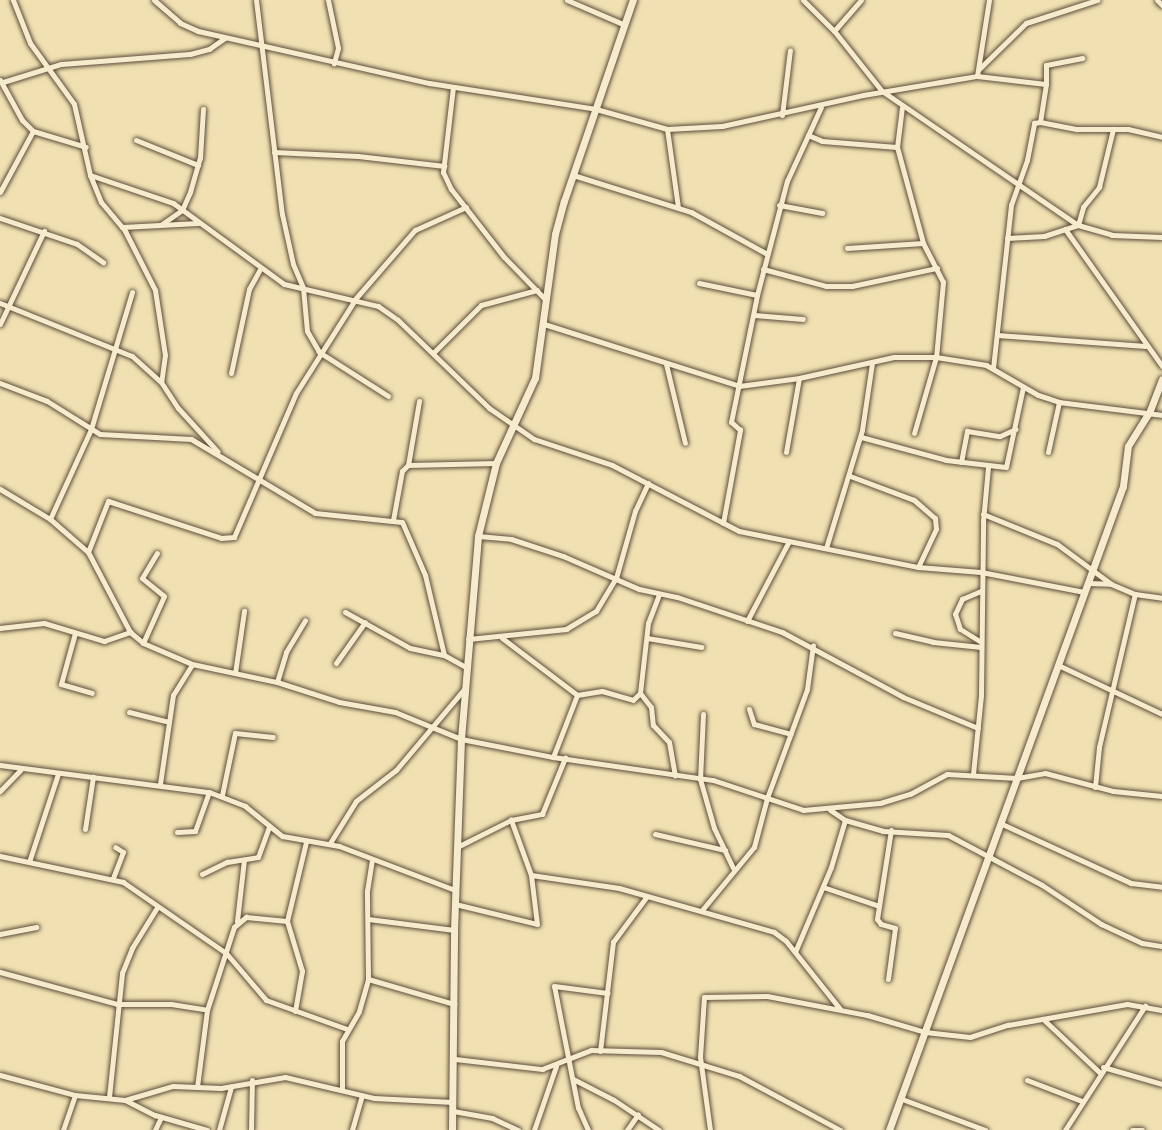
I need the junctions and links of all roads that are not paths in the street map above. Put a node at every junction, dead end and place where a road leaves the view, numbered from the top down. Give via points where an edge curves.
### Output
1 (13, 0) edge
2 (154, 0) edge
3 (256, 0) edge
4 (328, 0) edge
5 (567, 0) edge
6 (633, 0) edge
7 (803, 0) edge
8 (861, 0) edge
9 (989, 0) edge
10 (1097, 0) edge
11 (1157, 0) edge
12 (1162, 5) edge
13 (625, 25) junction
14 (834, 31) junction
15 (225, 38) junction
16 (262, 45) junction
17 (790, 50) dead end
18 (1082, 58) dead end
19 (334, 63) junction
20 (979, 69) junction
21 (50, 71) junction
22 (977, 76) junction
23 (1, 81) edge
24 (1046, 84) junction
25 (453, 87) junction
26 (882, 91) junction
27 (821, 107) junction
28 (902, 107) junction
29 (203, 108) dead end
30 (596, 109) junction
31 (782, 116) junction
32 (1040, 122) junction
33 (667, 129) junction
34 (1113, 129) junction
35 (33, 131) junction
36 (808, 135) junction
37 (1162, 137) edge
38 (136, 140) dead end
39 (86, 147) junction
40 (897, 147) junction
41 (274, 152) junction
42 (198, 165) junction
43 (444, 166) junction
44 (90, 175) junction
45 (573, 175) junction
46 (1016, 183) junction
47 (1, 189) edge
48 (779, 205) junction
49 (466, 207) junction
50 (678, 207) junction
51 (182, 210) junction
52 (822, 213) dead end
53 (0, 218) edge
54 (198, 223) junction
55 (162, 224) junction
56 (1078, 225) junction
57 (122, 227) junction
58 (1065, 229) junction
59 (44, 231) junction
60 (1162, 237) edge
61 (1007, 238) junction
62 (923, 243) junction
63 (848, 248) dead end
64 (767, 254) junction
65 (103, 262) dead end
66 (936, 267) junction
67 (260, 269) junction
68 (763, 269) junction
69 (699, 283) dead end
70 (303, 288) junction
71 (537, 290) junction
72 (132, 292) dead end
73 (757, 295) junction
74 (356, 298) junction
75 (548, 301) junction
76 (0, 303) edge
77 (9, 306) junction
78 (754, 315) junction
79 (803, 319) dead end
80 (0, 324) edge
81 (544, 324) junction
82 (998, 335) junction
83 (1146, 346) junction
84 (116, 347) junction
85 (319, 352) junction
86 (433, 353) junction
87 (936, 357) junction
88 (872, 363) junction
89 (666, 364) junction
90 (1162, 366) edge
91 (993, 368) junction
92 (231, 373) dead end
93 (800, 378) junction
94 (1162, 379) edge
95 (161, 382) junction
96 (0, 383) edge
97 (739, 386) junction
98 (1023, 387) junction
99 (388, 396) dead end
100 (419, 401) dead end
101 (1059, 402) junction
102 (1149, 413) junction
103 (1162, 415) edge
104 (514, 426) junction
105 (91, 429) junction
106 (1016, 429) junction
107 (914, 433) dead end
108 (861, 437) junction
109 (685, 443) dead end
110 (1048, 452) dead end
111 (786, 453) dead end
112 (220, 455) junction
113 (961, 462) junction
114 (496, 463) junction
115 (408, 465) junction
116 (988, 467) junction
117 (850, 476) junction
118 (258, 478) junction
119 (648, 483) junction
120 (0, 489) edge
121 (983, 514) junction
122 (50, 519) junction
123 (393, 520) junction
124 (723, 524) junction
125 (478, 536) junction
126 (789, 541) junction
127 (826, 548) junction
128 (88, 552) junction
129 (157, 553) dead end
130 (918, 567) junction
131 (1092, 568) junction
132 (981, 572) junction
133 (616, 579) junction
134 (1087, 583) junction
135 (1111, 584) junction
136 (981, 591) junction
137 (1084, 592) junction
138 (659, 594) junction
139 (1135, 594) junction
140 (1162, 598) edge
141 (244, 611) dead end
142 (345, 612) dead end
143 (305, 620) dead end
144 (747, 621) junction
145 (365, 622) junction
146 (0, 628) edge
147 (130, 632) junction
148 (75, 633) junction
149 (895, 633) dead end
150 (502, 638) junction
151 (647, 638) junction
152 (468, 639) junction
153 (143, 643) junction
154 (813, 645) junction
155 (981, 645) junction
156 (701, 647) dead end
157 (444, 655) junction
158 (336, 663) dead end
159 (192, 664) junction
160 (1058, 665) junction
161 (466, 667) junction
162 (235, 673) junction
163 (277, 682) junction
164 (465, 688) junction
165 (1113, 689) junction
166 (92, 693) dead end
167 (640, 693) junction
168 (577, 695) junction
169 (748, 710) dead end
170 (129, 712) dead end
171 (704, 714) dead end
172 (1162, 714) edge
173 (169, 722) junction
174 (432, 728) junction
175 (978, 728) junction
176 (791, 734) junction
177 (273, 737) dead end
178 (461, 739) junction
179 (553, 758) junction
180 (565, 758) junction
181 (0, 765) edge
182 (21, 770) junction
183 (58, 774) junction
184 (973, 774) junction
185 (675, 775) junction
186 (93, 777) junction
187 (1017, 778) junction
188 (700, 779) junction
189 (160, 784) junction
190 (1095, 787) junction
191 (0, 791) edge
192 (209, 792) junction
193 (222, 795) junction
194 (1162, 796) edge
195 (767, 798) junction
196 (830, 810) junction
197 (511, 820) junction
198 (845, 820) junction
199 (1002, 824) junction
200 (269, 827) junction
201 (85, 829) dead end
202 (891, 830) junction
203 (177, 832) dead end
204 (655, 834) dead end
205 (306, 842) junction
206 (330, 843) junction
207 (115, 847) dead end
208 (457, 847) junction
209 (724, 850) junction
210 (0, 856) edge
211 (372, 859) junction
212 (989, 859) junction
213 (244, 860) junction
214 (29, 862) junction
215 (733, 868) junction
216 (202, 874) dead end
217 (531, 875) junction
218 (113, 878) junction
219 (823, 886) junction
220 (1162, 887) edge
221 (455, 890) junction
222 (647, 896) junction
223 (455, 904) junction
224 (879, 906) junction
225 (156, 909) junction
226 (702, 910) junction
227 (368, 919) junction
228 (237, 921) junction
229 (287, 921) junction
230 (36, 927) dead end
231 (454, 930) junction
232 (0, 934) edge
233 (1162, 946) edge
234 (795, 952) junction
235 (226, 953) junction
236 (0, 972) edge
237 (368, 979) junction
238 (888, 979) dead end
239 (608, 993) junction
240 (117, 1004) junction
241 (454, 1004) junction
242 (1145, 1006) junction
243 (840, 1009) junction
244 (207, 1010) junction
245 (1162, 1010) edge
246 (294, 1011) junction
247 (1043, 1018) junction
248 (347, 1029) junction
249 (925, 1032) junction
250 (600, 1051) junction
251 (455, 1059) junction
252 (568, 1059) junction
253 (556, 1066) junction
254 (702, 1066) junction
255 (1103, 1067) junction
256 (1099, 1072) junction
257 (0, 1075) edge
258 (573, 1079) junction
259 (252, 1080) junction
260 (1027, 1080) dead end
261 (1162, 1084) edge
262 (197, 1087) junction
263 (231, 1087) junction
264 (342, 1089) junction
265 (75, 1095) junction
266 (362, 1095) junction
267 (110, 1097) junction
268 (902, 1099) junction
269 (125, 1100) junction
270 (1082, 1101) junction
271 (453, 1102) junction
272 (453, 1111) junction
273 (638, 1114) junction
274 (161, 1117) junction
275 (837, 1129) edge
276 (63, 1130) edge
277 (155, 1130) edge
278 (207, 1130) edge
279 (219, 1130) edge
280 (251, 1130) edge
281 (352, 1130) edge
282 (452, 1130) edge
283 (518, 1130) edge
284 (534, 1130) edge
285 (588, 1130) edge
286 (627, 1130) edge
287 (659, 1130) edge
288 (710, 1130) edge
289 (889, 1130) edge
290 (985, 1130) edge
291 (1065, 1130) edge
292 (1132, 1130) edge
293 (1142, 1130) edge

1 - 21 street via 30,42
2 - 15 street via 187,28
3 - 16 street
4 - 19 street via 338,48
5 - 13 street
6 - 13 street
7 - 14 street
8 - 14 street
9 - 20 street
10 - 20 street via 1026,22
11 - 12 street
13 - 30 street
14 - 26 street
15 - 16 street
15 - 21 street via 209,49 190,54 61,64
16 - 19 street
16 - 41 street
17 - 31 street
18 - 24 street via 1046,65
19 - 25 street
20 - 22 street
21 - 23 street
21 - 39 street via 74,104
22 - 24 street
22 - 26 street
23 - 35 street via 22,120
24 - 32 street
25 - 30 street
25 - 43 street
26 - 27 street
26 - 28 street
27 - 31 street
27 - 36 street
28 - 40 street
28 - 46 street
29 - 42 street
30 - 33 street
30 - 45 street
31 - 33 street
32 - 34 street via 1077,129
32 - 46 street via 1034,123 1027,160
33 - 50 street
34 - 37 street
34 - 56 street via 1099,187 1083,207
35 - 39 street
35 - 47 street
36 - 40 street via 822,141
36 - 48 street
38 - 42 street
39 - 44 street
40 - 62 street
41 - 43 street
41 - 70 street via 282,214
42 - 51 street
43 - 49 street via 451,189
44 - 51 street via 141,190
44 - 57 street via 101,202
45 - 50 street
45 - 75 street via 555,234
46 - 56 street
46 - 61 street
48 - 52 street
48 - 64 street
49 - 71 street via 504,257
49 - 74 street via 415,230
50 - 64 street via 721,226
51 - 54 street
51 - 55 street
53 - 59 street
54 - 55 street
54 - 67 street
55 - 57 street
56 - 58 street
56 - 60 street via 1112,235
57 - 95 street via 155,290 165,355
58 - 61 street via 1025,240
58 - 83 street
59 - 65 street via 77,244
59 - 77 street
61 - 82 street
62 - 63 street
62 - 66 street
64 - 68 street
66 - 68 street via 852,286 826,286
66 - 87 street via 942,282
67 - 70 street via 284,284
67 - 92 street via 249,289
68 - 73 street
69 - 73 street
70 - 74 street
70 - 85 street via 307,331
71 - 75 street
71 - 86 street via 481,305
72 - 84 street
73 - 78 street
74 - 85 street
74 - 86 street via 378,306 398,320
75 - 81 street
76 - 77 street
77 - 80 street
77 - 84 street
78 - 79 street
78 - 97 street
81 - 89 street
81 - 104 street via 535,378
82 - 83 street
82 - 91 street
83 - 90 street
84 - 95 street
84 - 105 street
85 - 99 street
85 - 118 street
86 - 104 street via 489,408
87 - 88 street via 894,357
87 - 91 street
87 - 107 street
88 - 93 street
88 - 108 street
89 - 97 street
89 - 109 street
91 - 98 street
93 - 97 street
93 - 111 street
94 - 102 street
95 - 112 street via 178,408
96 - 105 street via 47,401
97 - 124 street via 731,423 740,430
98 - 101 street
98 - 106 street
100 - 115 street
101 - 102 street
101 - 110 street
102 - 103 street
102 - 131 street via 1128,446 1123,486
104 - 114 street
104 - 119 street via 534,439 585,453
105 - 112 street via 112,436 191,439
105 - 122 street
106 - 113 street via 1000,436 967,431
106 - 116 street via 1006,468
108 - 113 street
108 - 117 street
112 - 118 street
113 - 116 street
114 - 115 street
114 - 125 street
115 - 123 street via 402,471
116 - 121 street
117 - 127 street
117 - 130 street via 914,500 935,518 936,530
118 - 123 street via 315,513
118 - 128 street via 230,540 108,501
119 - 124 street
119 - 133 street via 635,511
120 - 122 street
121 - 131 street via 1057,544
121 - 132 street
122 - 128 street
123 - 157 street via 405,526 425,575
124 - 126 street
125 - 133 street via 511,539 588,564
125 - 152 street
126 - 127 street
126 - 144 street
127 - 130 street
128 - 147 street
129 - 153 street via 142,578 164,596
130 - 132 street
131 - 134 street
131 - 135 street
132 - 136 street
132 - 137 street
133 - 138 street
133 - 150 street via 596,611 566,629
134 - 135 street
134 - 137 street
135 - 139 street
136 - 155 street
136 - 155 street via 962,599 956,614 960,629
137 - 160 street
138 - 144 street
138 - 151 street
139 - 140 street
139 - 165 street
141 - 162 street
142 - 145 street
143 - 163 street via 286,652
144 - 154 street
145 - 157 street via 410,648
145 - 158 street
146 - 148 street via 44,623
147 - 148 street via 104,641
147 - 153 street
148 - 166 street via 61,684
149 - 155 street via 933,642
150 - 152 street
150 - 168 street
151 - 156 street
151 - 167 street
152 - 161 street
153 - 159 street
154 - 175 street via 903,697
154 - 176 street via 807,689
155 - 175 street
157 - 161 street
159 - 162 street
159 - 173 street via 173,694
160 - 165 street
160 - 187 street
161 - 164 street
162 - 163 street
163 - 174 street via 339,702 394,712
164 - 174 street
164 - 178 street
165 - 172 street
165 - 190 street
167 - 168 street via 633,700 602,691
167 - 185 street via 651,707 653,725 669,742
168 - 179 street
169 - 176 street via 754,724
170 - 173 street
171 - 188 street
173 - 189 street
174 - 178 street
174 - 206 street via 396,770 356,801
175 - 184 street
176 - 195 street
177 - 193 street via 234,733
178 - 179 street
178 - 208 street
179 - 180 street
180 - 185 street
180 - 197 street via 542,814
181 - 182 street
182 - 183 street
182 - 191 street
183 - 186 street
183 - 214 street
184 - 187 street
184 - 196 street via 947,774 910,794
185 - 188 street
186 - 189 street
186 - 201 street
187 - 190 street via 1045,773
187 - 199 street
188 - 195 street
188 - 209 street
189 - 192 street
190 - 194 street via 1138,796
192 - 193 street
192 - 203 street via 195,831
193 - 200 street via 259,815
195 - 196 street via 803,810
195 - 215 street via 754,847
196 - 198 street
197 - 208 street
197 - 217 street
198 - 202 street via 867,828
198 - 219 street
199 - 212 street
199 - 220 street via 1131,883
200 - 205 street
200 - 213 street via 258,857
202 - 212 street via 948,836
202 - 224 street
204 - 209 street
205 - 206 street
205 - 229 street
206 - 211 street
207 - 218 street via 123,852
208 - 221 street
209 - 215 street
210 - 214 street
211 - 221 street
211 - 227 street
212 - 233 street via 1042,885 1067,904 1127,937
212 - 249 street
213 - 216 street via 227,862
213 - 228 street
214 - 218 street
215 - 226 street
217 - 222 street via 579,879
217 - 223 street via 538,921 534,925
218 - 225 street
219 - 224 street
219 - 234 street
221 - 223 street
222 - 226 street
222 - 239 street via 615,937
223 - 231 street
224 - 238 street via 878,922 895,928
225 - 235 street
225 - 240 street via 132,948
226 - 234 street via 774,932
227 - 231 street
227 - 237 street
228 - 229 street via 246,917
228 - 235 street
229 - 246 street via 302,971
230 - 232 street
231 - 241 street
234 - 243 street
235 - 244 street
235 - 246 street via 259,995
236 - 240 street
237 - 241 street
237 - 248 street via 359,1011
239 - 250 street
239 - 252 street via 555,985
240 - 244 street via 171,1004
240 - 267 street
241 - 251 street
242 - 245 street
242 - 247 street via 1127,1004
242 - 255 street
243 - 249 street
243 - 254 street via 749,994 704,997
244 - 262 street
246 - 248 street
247 - 249 street via 975,1037
247 - 256 street
248 - 264 street via 340,1058
249 - 268 street
250 - 252 street
250 - 254 street via 661,1052
251 - 253 street via 542,1069
251 - 271 street
252 - 253 street
252 - 258 street
253 - 284 street
254 - 275 street via 739,1076
254 - 288 street
255 - 256 street
255 - 261 street
256 - 270 street
257 - 265 street
258 - 273 street
258 - 285 street via 578,1108
259 - 263 street
259 - 264 street via 285,1077
259 - 280 street
260 - 270 street
262 - 263 street
262 - 269 street via 173,1086
263 - 279 street
264 - 266 street
265 - 267 street
265 - 276 street
266 - 271 street
266 - 281 street
267 - 269 street
268 - 289 street
268 - 290 street
269 - 274 street via 134,1108
270 - 291 street
271 - 272 street
272 - 282 street
272 - 283 street via 492,1118
273 - 286 street
273 - 287 street
274 - 277 street
274 - 278 street
292 - 293 street

